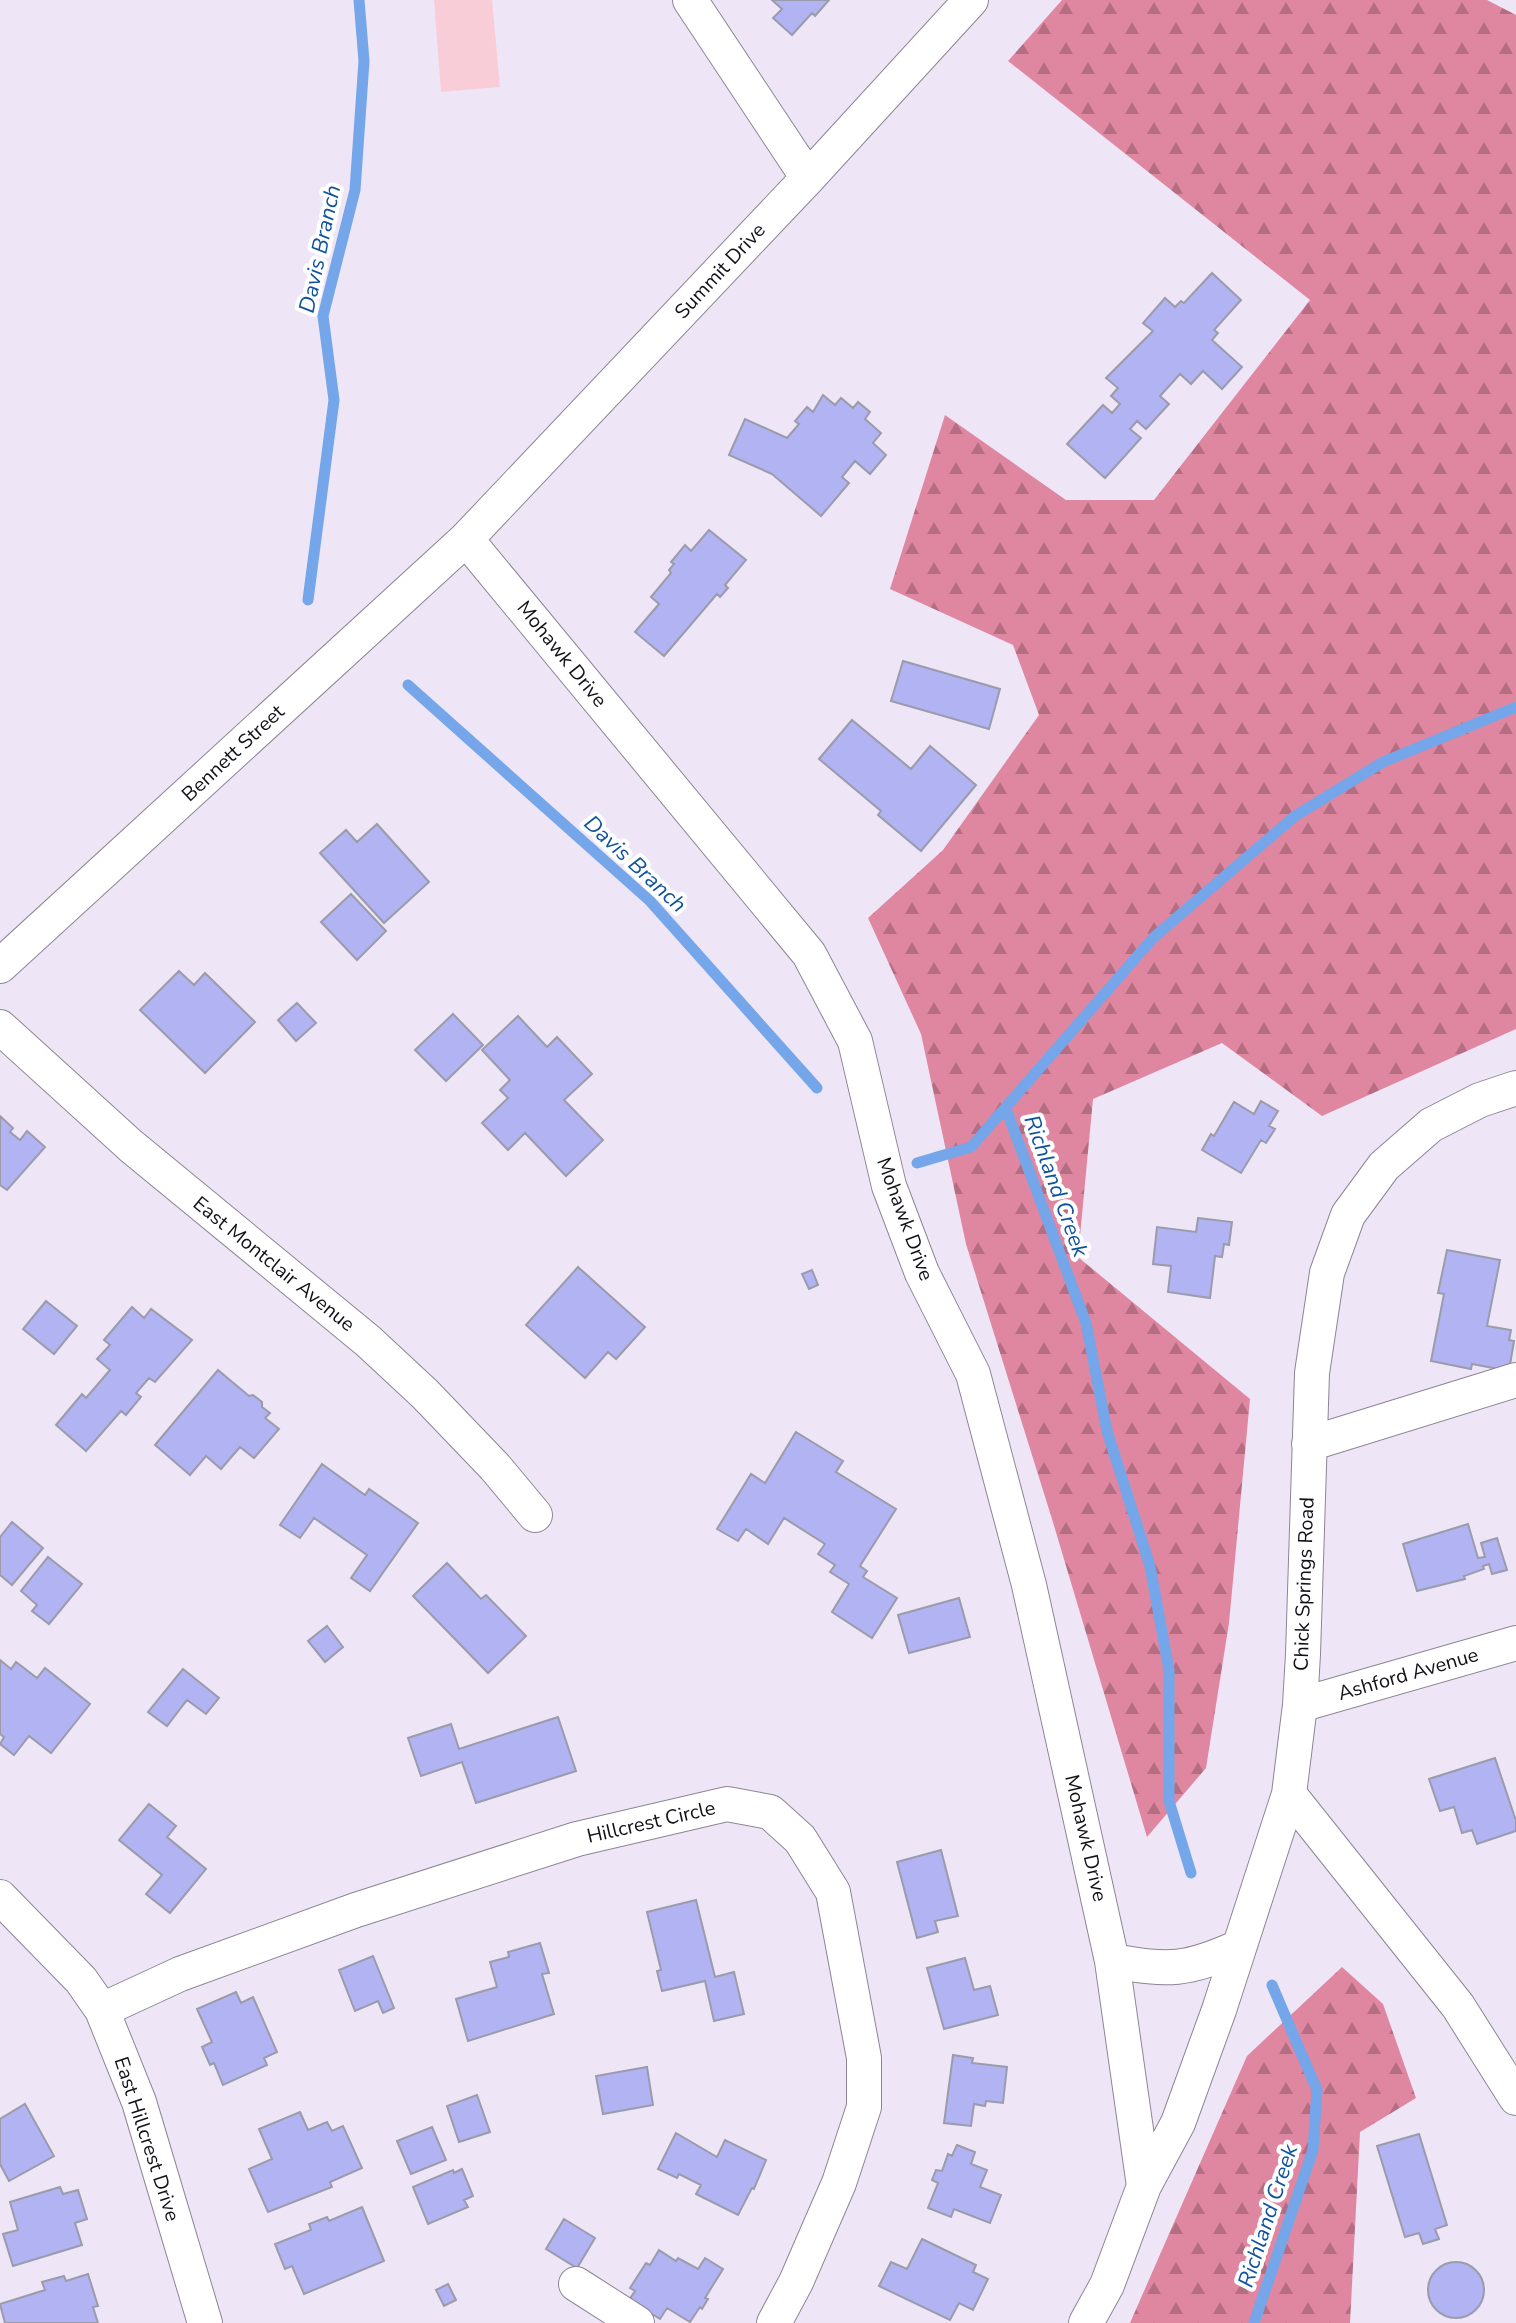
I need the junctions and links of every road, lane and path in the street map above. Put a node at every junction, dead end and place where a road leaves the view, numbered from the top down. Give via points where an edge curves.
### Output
1 (690, 0) edge
2 (971, 0) edge
3 (808, 178) junction
4 (466, 539) junction
5 (0, 966) edge
6 (0, 1027) edge
7 (1516, 1088) edge
8 (1516, 1380) edge
9 (1309, 1444) junction
10 (535, 1515) dead end
11 (1516, 1643) edge
12 (1300, 1705) junction
13 (1289, 1794) junction
14 (0, 1897) edge
15 (1239, 1947) junction
16 (1112, 1961) junction
17 (102, 2010) junction
18 (1516, 2098) edge
19 (1144, 2186) junction
20 (576, 2284) dead end
21 (205, 2323) edge
22 (637, 2323) edge
23 (774, 2323) edge
24 (1086, 2323) edge

1 - 3 street
2 - 3 street, Summit Drive
3 - 4 street, Summit Drive
4 - 5 street, Bennett Street
4 - 16 street, Mohawk Drive via 809,954 855,1041 889,1186 922,1273 973,1374 1029,1585
6 - 10 street, East Montclair Avenue via 131,1146 380,1352 435,1404
7 - 9 street, Chick Springs Road via 1431,1125 1384,1166 1348,1215 1327,1273 1312,1373
8 - 9 street
9 - 12 street, Chick Springs Road
11 - 12 street, Ashford Avenue
12 - 13 street, Chick Springs Road
13 - 15 street, Mohawk Drive
13 - 18 street via 1458,2006
14 - 17 street, East Hillcrest Drive via 81,1980
15 - 16 street via 1184,1968
15 - 19 street, Mohawk Drive via 1178,2123
16 - 19 street, Mohawk Drive
17 - 21 street, East Hillcrest Drive via 139,2102
17 - 23 street, Hillcrest Circle via 180,1974 356,1910 577,1839 727,1804 770,1812 800,1839 833,1892 864,2058 864,2107 839,2183
19 - 24 street, Mohawk Drive via 1107,2285
20 - 22 street

